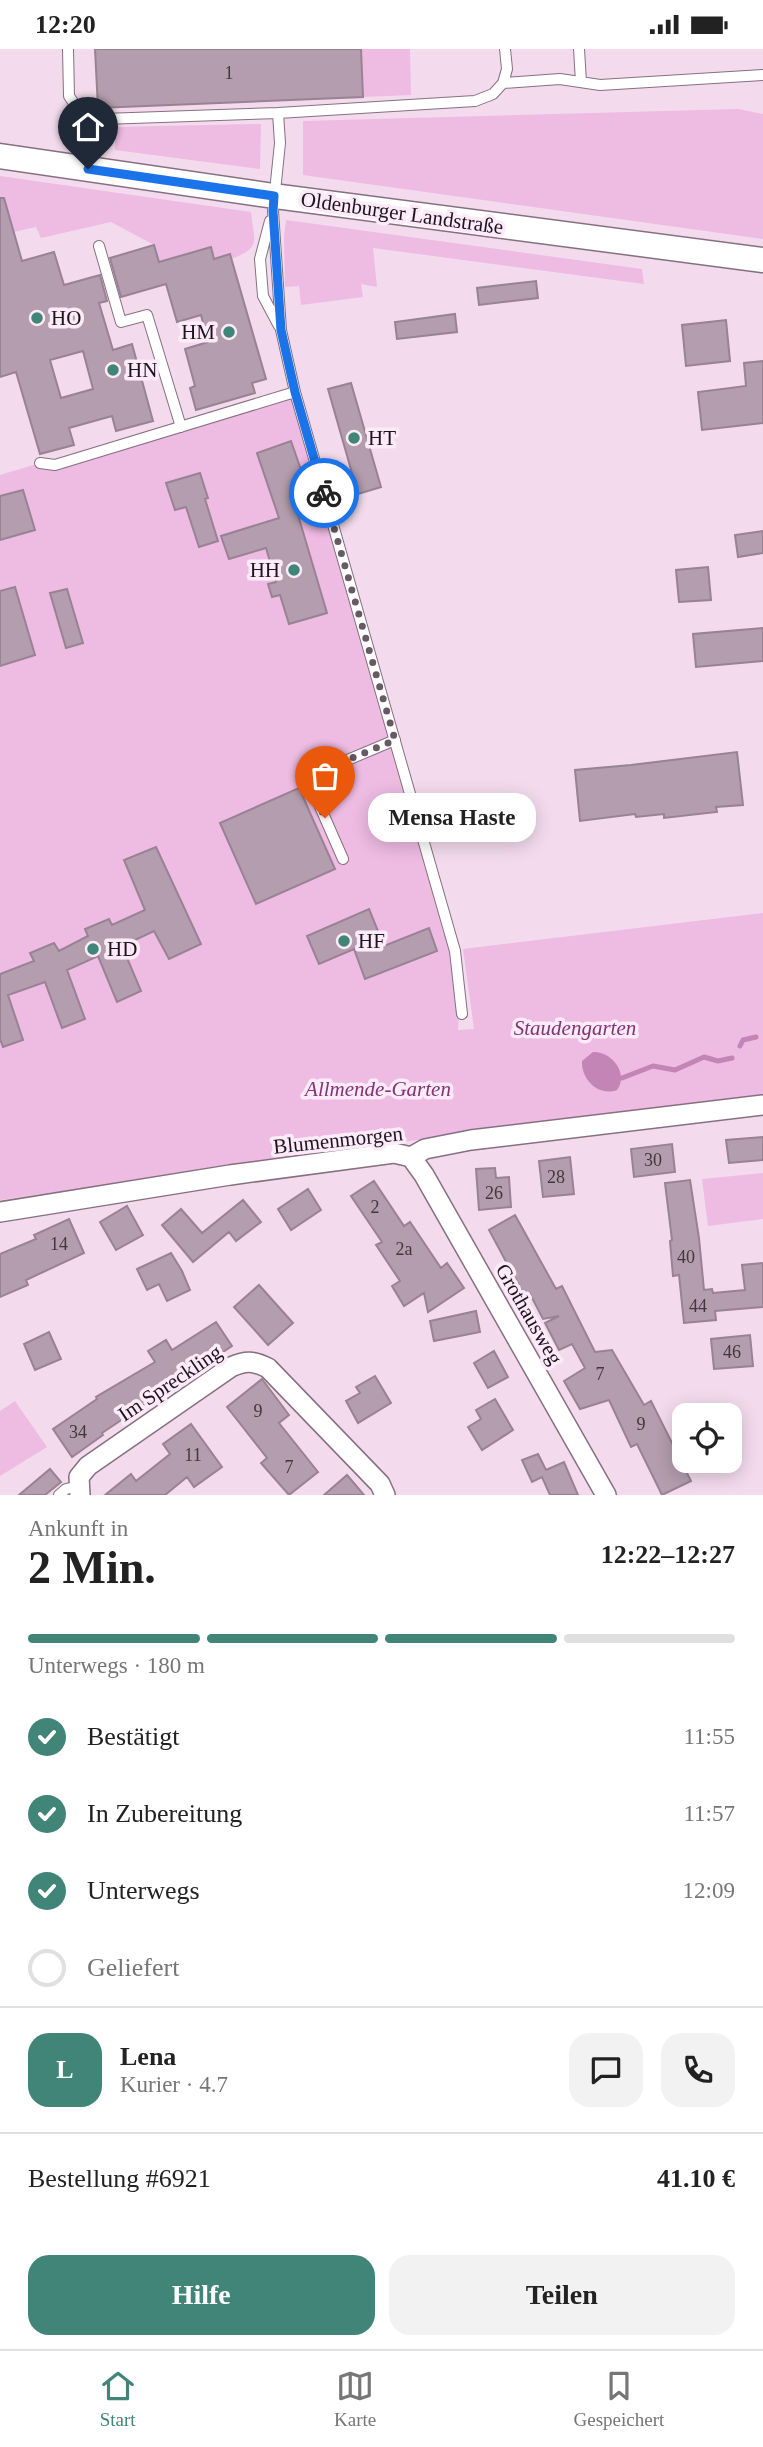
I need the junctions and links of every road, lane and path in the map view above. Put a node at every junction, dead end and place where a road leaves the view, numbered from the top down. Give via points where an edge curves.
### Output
1 (68, 49) edge
2 (505, 49) edge
3 (579, 49) edge
4 (763, 75) edge
5 (581, 82) junction
6 (503, 83) junction
7 (278, 113) junction
8 (0, 156) edge
9 (273, 204) junction
10 (99, 246) dead end
11 (763, 260) edge
12 (281, 330) junction
13 (295, 392) junction
14 (181, 427) junction
15 (40, 463) dead end
16 (395, 740) junction
17 (343, 859) dead end
18 (462, 1014) dead end
19 (763, 1105) edge
20 (411, 1157) junction
21 (0, 1212) edge
22 (79, 1491) edge
23 (59, 1495) edge
24 (386, 1495) edge
25 (606, 1495) edge

1 - 7 lane via 68,96 80,114 103,119
2 - 6 lane
3 - 5 lane
4 - 5 lane via 600,85
5 - 6 lane
6 - 7 lane via 493,94 475,101
7 - 9 lane via 280,143
8 - 9 street, Oldenburger Landstraße
9 - 11 street, Oldenburger Landstraße
9 - 12 lane
9 - 12 lane via 260,260 263,296
10 - 14 lane via 121,322 148,315
12 - 13 lane
13 - 14 lane
13 - 16 lane
14 - 15 lane via 55,465
16 - 17 lane via 307,777
16 - 18 lane via 455,951
19 - 20 street, Blumenmorgen via 471,1140 425,1149
20 - 21 street, Blumenmorgen via 394,1153 271,1169
20 - 25 street, Grothausweg
22 - 23 lane via 66,1489
22 - 24 street, Im Spreckling via 88,1465 244,1361 268,1368

